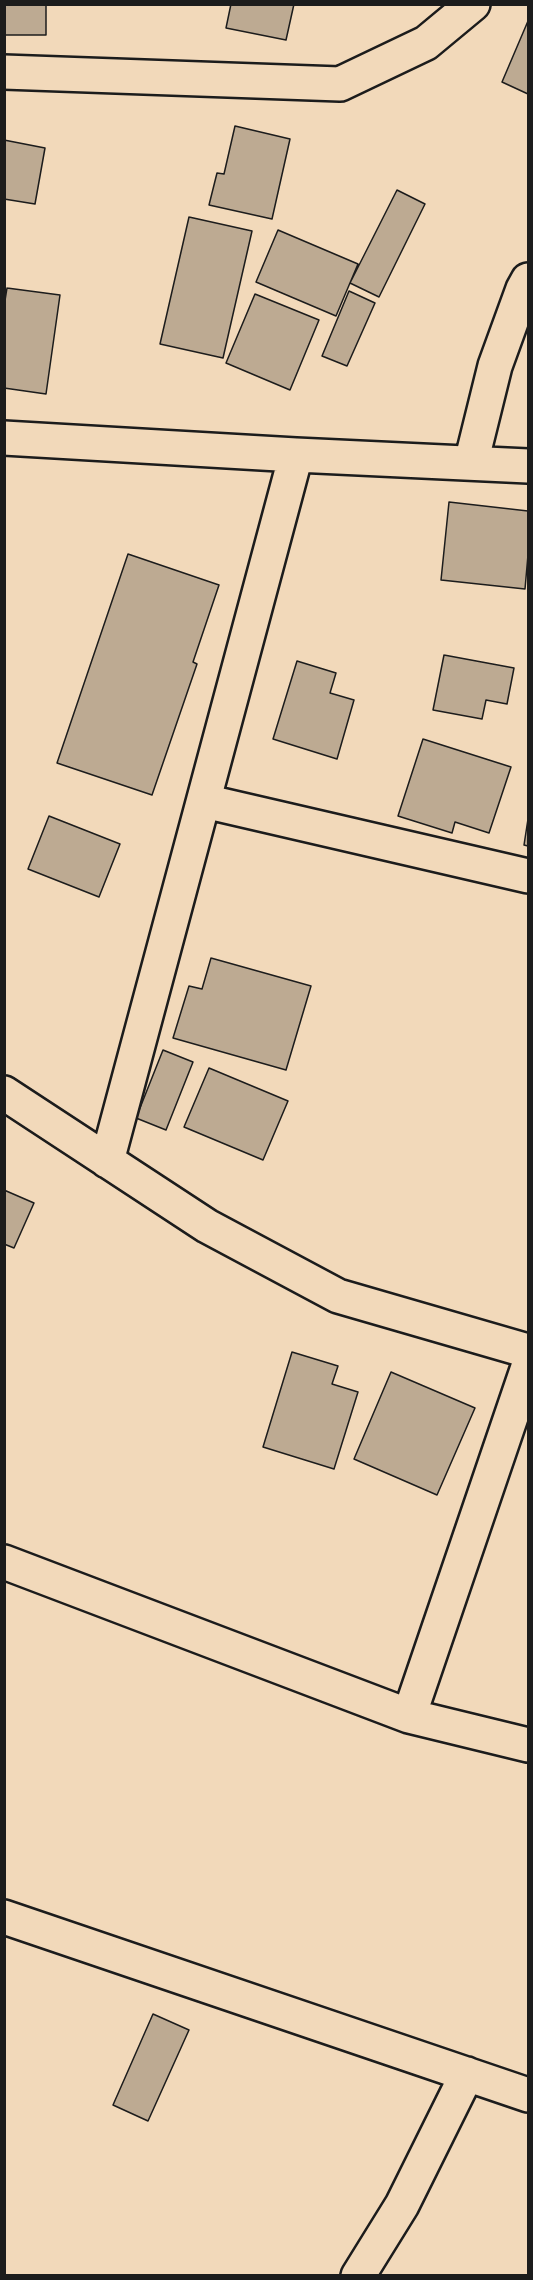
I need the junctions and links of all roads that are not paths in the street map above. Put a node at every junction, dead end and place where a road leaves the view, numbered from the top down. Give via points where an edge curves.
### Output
1 (473, 4) edge
2 (4, 72) edge
3 (528, 280) edge
4 (4, 438) edge
5 (296, 455) junction
6 (471, 463) junction
7 (528, 466) edge
8 (204, 801) junction
9 (528, 876) edge
10 (4, 1093) edge
11 (107, 1161) junction
12 (528, 1350) edge
13 (528, 1367) edge
14 (4, 1562) edge
15 (409, 1716) junction
16 (528, 1745) edge
17 (4, 1917) edge
18 (467, 2074) junction
19 (528, 2095) edge
20 (358, 2276) edge

1 - 2 street via 426,43 340,84
3 - 6 street via 495,366
4 - 5 street
5 - 6 street
5 - 8 street
6 - 7 street
8 - 9 street
8 - 11 street
10 - 11 street
11 - 12 street via 207,1226 339,1296
13 - 15 street
14 - 15 street
15 - 16 street
17 - 18 street
18 - 19 street
18 - 20 street via 402,2205

